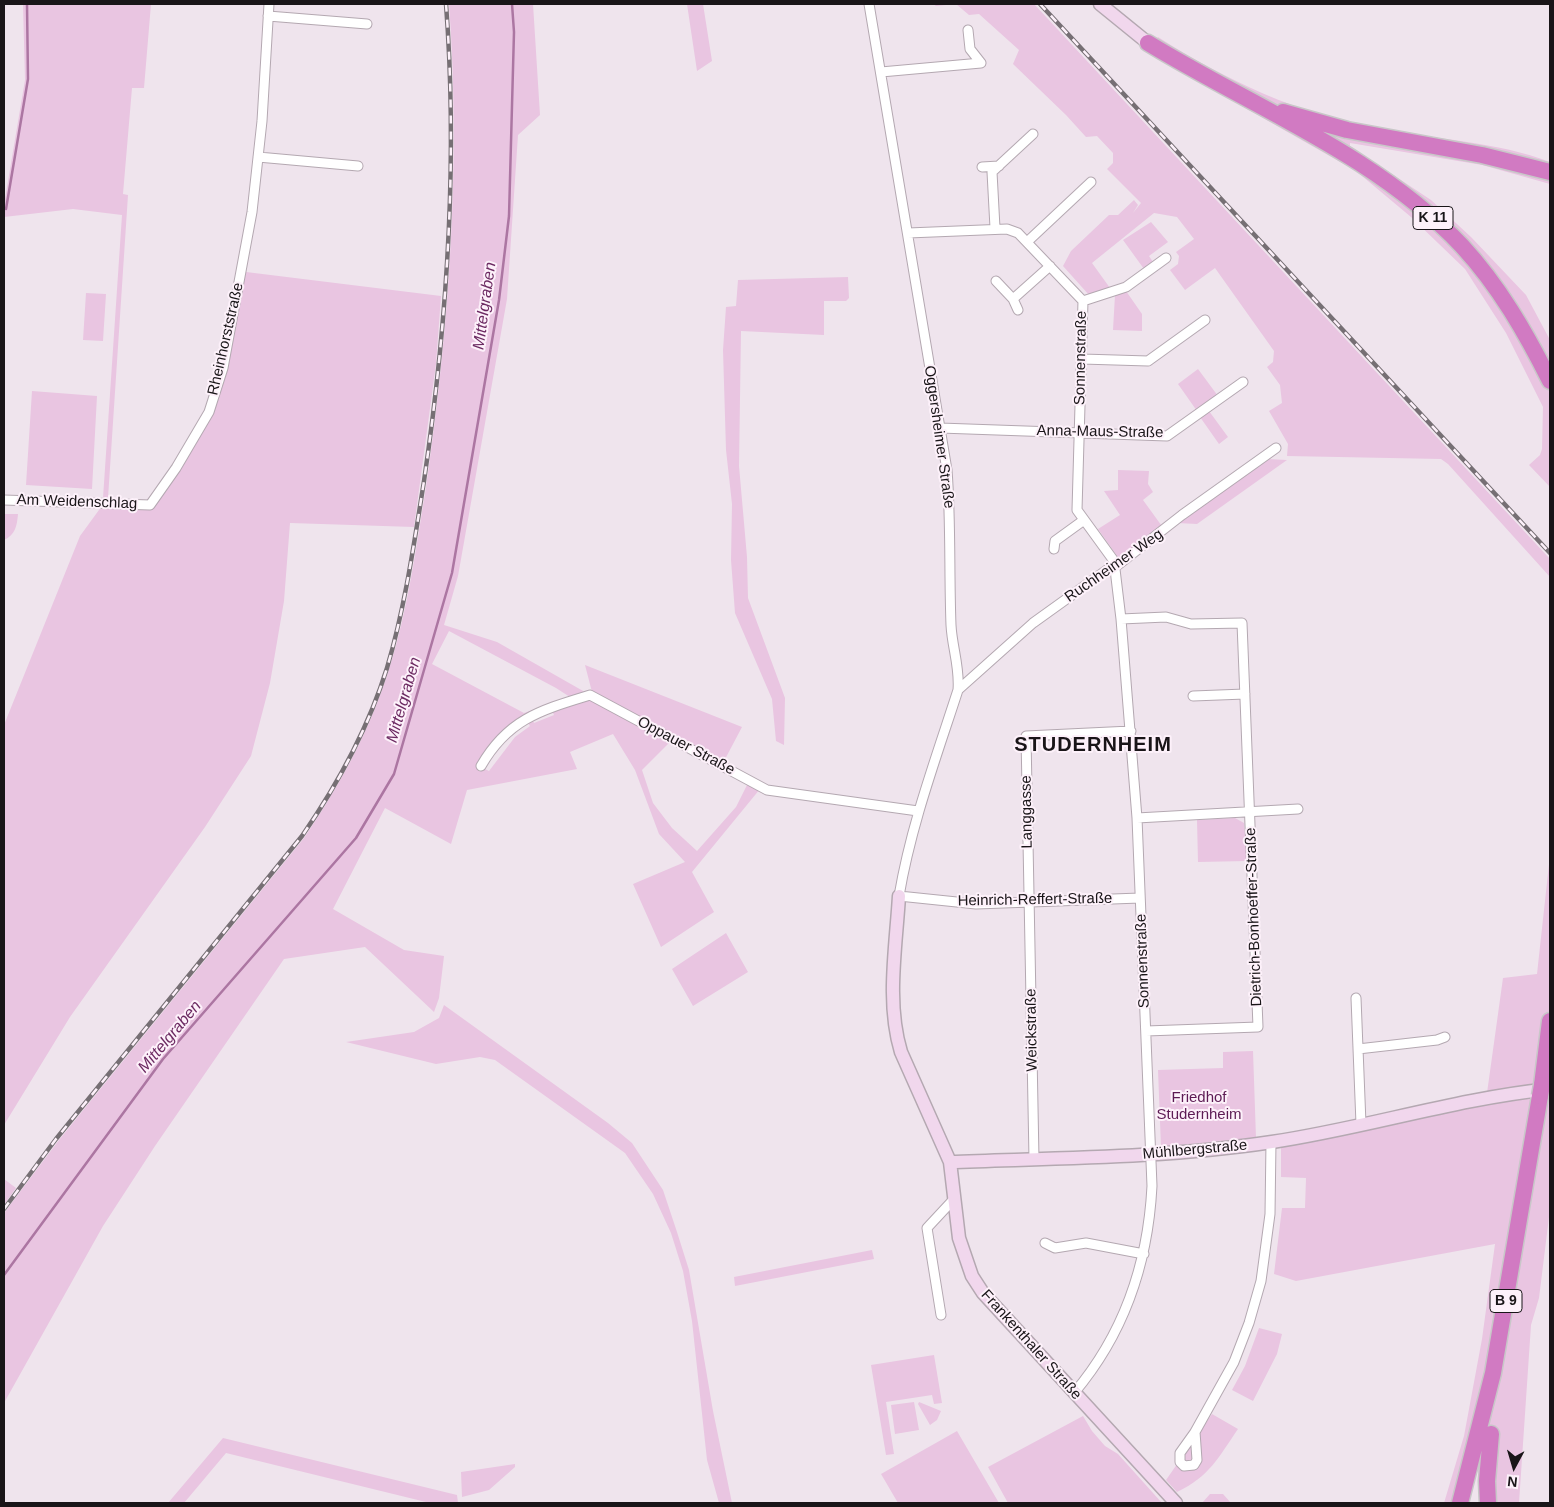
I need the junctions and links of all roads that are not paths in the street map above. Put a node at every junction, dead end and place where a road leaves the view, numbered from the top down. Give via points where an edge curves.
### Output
1 (269, 4) edge
2 (869, 4) edge
3 (1100, 4) edge
4 (268, 16) junction
5 (367, 24) dead end
6 (968, 30) dead end
7 (1148, 43) joint
8 (881, 72) junction
9 (1264, 106) junction
10 (1033, 134) dead end
11 (258, 157) junction
12 (358, 166) dead end
13 (982, 166) dead end
14 (999, 166) junction
15 (1550, 172) edge
16 (1091, 182) dead end
17 (995, 228) junction
18 (908, 232) junction
19 (1027, 242) junction
20 (1166, 258) dead end
21 (1050, 266) junction
22 (996, 281) dead end
23 (1014, 299) junction
24 (1083, 302) junction
25 (1018, 310) dead end
26 (1205, 320) dead end
27 (1082, 359) junction
28 (1550, 381) edge
29 (1243, 382) dead end
30 (940, 428) junction
31 (1080, 432) junction
32 (1276, 448) dead end
33 (4, 500) edge
34 (150, 505) joint
35 (1084, 520) junction
36 (1054, 549) dead end
37 (1115, 566) junction
38 (1121, 619) junction
39 (958, 690) junction
40 (1245, 694) junction
41 (1193, 696) dead end
42 (1131, 732) junction
43 (480, 766) dead end
44 (1298, 809) dead end
45 (918, 811) junction
46 (1250, 812) junction
47 (1137, 818) junction
48 (899, 896) junction
49 (1140, 898) junction
50 (1029, 902) junction
51 (1356, 998) dead end
52 (1550, 1021) edge
53 (1146, 1031) junction
54 (1445, 1037) dead end
55 (1358, 1049) junction
56 (1546, 1092) edge
57 (1361, 1124) junction
58 (1271, 1142) junction
59 (1150, 1155) junction
60 (1034, 1159) junction
61 (950, 1162) junction
62 (954, 1199) junction
63 (1045, 1243) dead end
64 (1144, 1254) junction
65 (941, 1315) dead end
66 (1074, 1393) junction
67 (1195, 1432) dead end
68 (1491, 1434) junction
69 (1176, 1503) edge
70 (1460, 1503) edge
71 (1471, 1503) edge
72 (1488, 1503) edge

1 - 4 street, Rheinhorststraße
2 - 8 street, Oggersheimer Straße
3 - 7 street
4 - 5 street
4 - 11 street, Rheinhorststraße
6 - 8 street via 970,49 981,63
7 - 9 highway via 1224,88
8 - 18 street, Oggersheimer Straße
9 - 15 highway via 1347,130 1482,155
9 - 28 highway, K 11 via 1374,173 1439,223 1496,287 1524,329
10 - 14 street
11 - 12 street
11 - 34 street, Rheinhorststraße via 250,226 223,368 209,412
13 - 14 street
14 - 17 street via 992,172
16 - 19 street
17 - 18 street, Sonnenstraße
17 - 19 street, Sonnenstraße via 1018,233
18 - 30 street, Oggersheimer Straße
19 - 21 street, Sonnenstraße
20 - 24 street via 1126,287
21 - 23 street
21 - 24 street, Sonnenstraße
22 - 23 street
23 - 25 street
24 - 27 street, Sonnenstraße
26 - 27 street via 1148,361
27 - 31 street, Sonnenstraße
29 - 31 street, Anna-Maus-Straße via 1167,436
30 - 31 street, Anna-Maus-Straße
30 - 39 street, Oggersheimer Straße via 950,504 951,627 959,676
31 - 35 street, Sonnenstraße via 1077,510
32 - 37 street, Ruchheimer Weg
33 - 34 street, Am Weidenschlag
35 - 36 street via 1055,541
35 - 37 street, Sonnenstraße
37 - 38 street, Sonnenstraße
37 - 39 street, Ruchheimer Weg via 1033,623
38 - 40 street, Dietrich-Bonhoeffer-Straße via 1166,617 1191,624 1242,623
38 - 42 street, Sonnenstraße
39 - 45 street, Oggersheimer Straße
40 - 41 street
40 - 46 street, Dietrich-Bonhoeffer-Straße
42 - 47 street, Sonnenstraße
42 - 50 street, Langgasse via 1026,736
43 - 45 street, Oppauer Straße via 508,730 524,718 590,695 767,790
44 - 46 street
45 - 48 street, Oggersheimer Straße
46 - 47 street
46 - 53 street, Dietrich-Bonhoeffer-Straße via 1258,1027
47 - 49 street, Sonnenstraße
48 - 50 street, Heinrich-Reffert-Straße via 976,904
48 - 61 street, Frankenthaler Straße via 895,1034
49 - 50 street, Heinrich-Reffert-Straße
49 - 53 street, Sonnenstraße
50 - 60 street, Weickstraße
51 - 55 street
52 - 56 highway, B 9
53 - 59 street, Sonnenstraße
54 - 55 street
55 - 57 street
56 - 57 street, Mühlbergstraße via 1492,1096
56 - 68 highway, B 9 via 1522,1275
56 - 70 highway, B 9 via 1493,1373
57 - 58 street, Mühlbergstraße
58 - 59 street, Mühlbergstraße
58 - 67 street via 1269,1231 1253,1310 1234,1362
59 - 60 street, Mühlbergstraße
59 - 64 street, Sonnenstraße via 1152,1186
60 - 61 street, Mühlbergstraße
61 - 62 street, Frankenthaler Straße
62 - 65 street via 927,1228
62 - 66 street, Frankenthaler Straße via 959,1238 972,1276 983,1293
63 - 64 street via 1055,1248 1086,1243
64 - 66 street, Sonnenstraße via 1121,1320 1098,1361
66 - 69 street, Frankenthaler Straße
68 - 71 highway, B 9
68 - 72 highway

